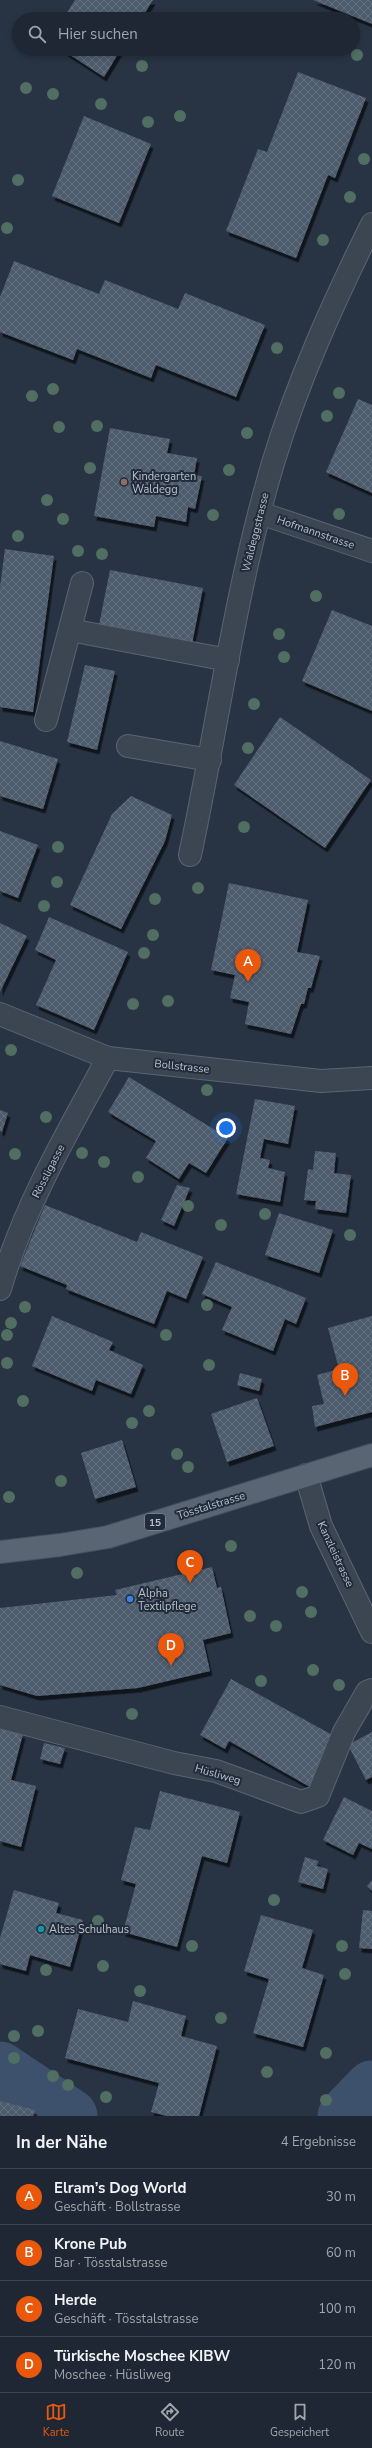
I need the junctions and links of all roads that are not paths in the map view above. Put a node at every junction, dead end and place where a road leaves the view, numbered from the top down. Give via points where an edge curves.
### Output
1 (372, 224) edge
2 (260, 513) junction
3 (372, 552) edge
4 (82, 583) dead end
5 (70, 630) junction
6 (228, 660) junction
7 (46, 720) dead end
8 (128, 746) dead end
9 (210, 760) junction
10 (190, 855) dead end
11 (0, 1014) edge
12 (108, 1058) junction
13 (372, 1078) edge
14 (0, 1289) edge
15 (372, 1455) edge
16 (306, 1475) junction
17 (0, 1552) edge
18 (372, 1632) edge
19 (372, 1690) edge
20 (0, 1717) edge

1 - 2 street, Waldeggstrasse via 331,308 287,419
2 - 3 street, Hofmannstrasse
2 - 6 street, Waldeggstrasse via 245,572
4 - 5 street
5 - 6 street
5 - 7 street
6 - 9 street, Waldeggstrasse
8 - 9 street
9 - 10 street, Waldeggstrasse
11 - 12 street, Bollstrasse
12 - 13 street, Bollstrasse via 320,1081
12 - 14 street, Rössligasse via 41,1181 9,1257
15 - 16 main road, Tösstalstrasse / 15
16 - 17 main road, Tösstalstrasse / 15 via 108,1537
16 - 18 street, Kanzleistrasse via 321,1526
19 - 20 street, Hüsliweg via 367,1692 344,1732 318,1796 301,1802 216,1771 174,1763

